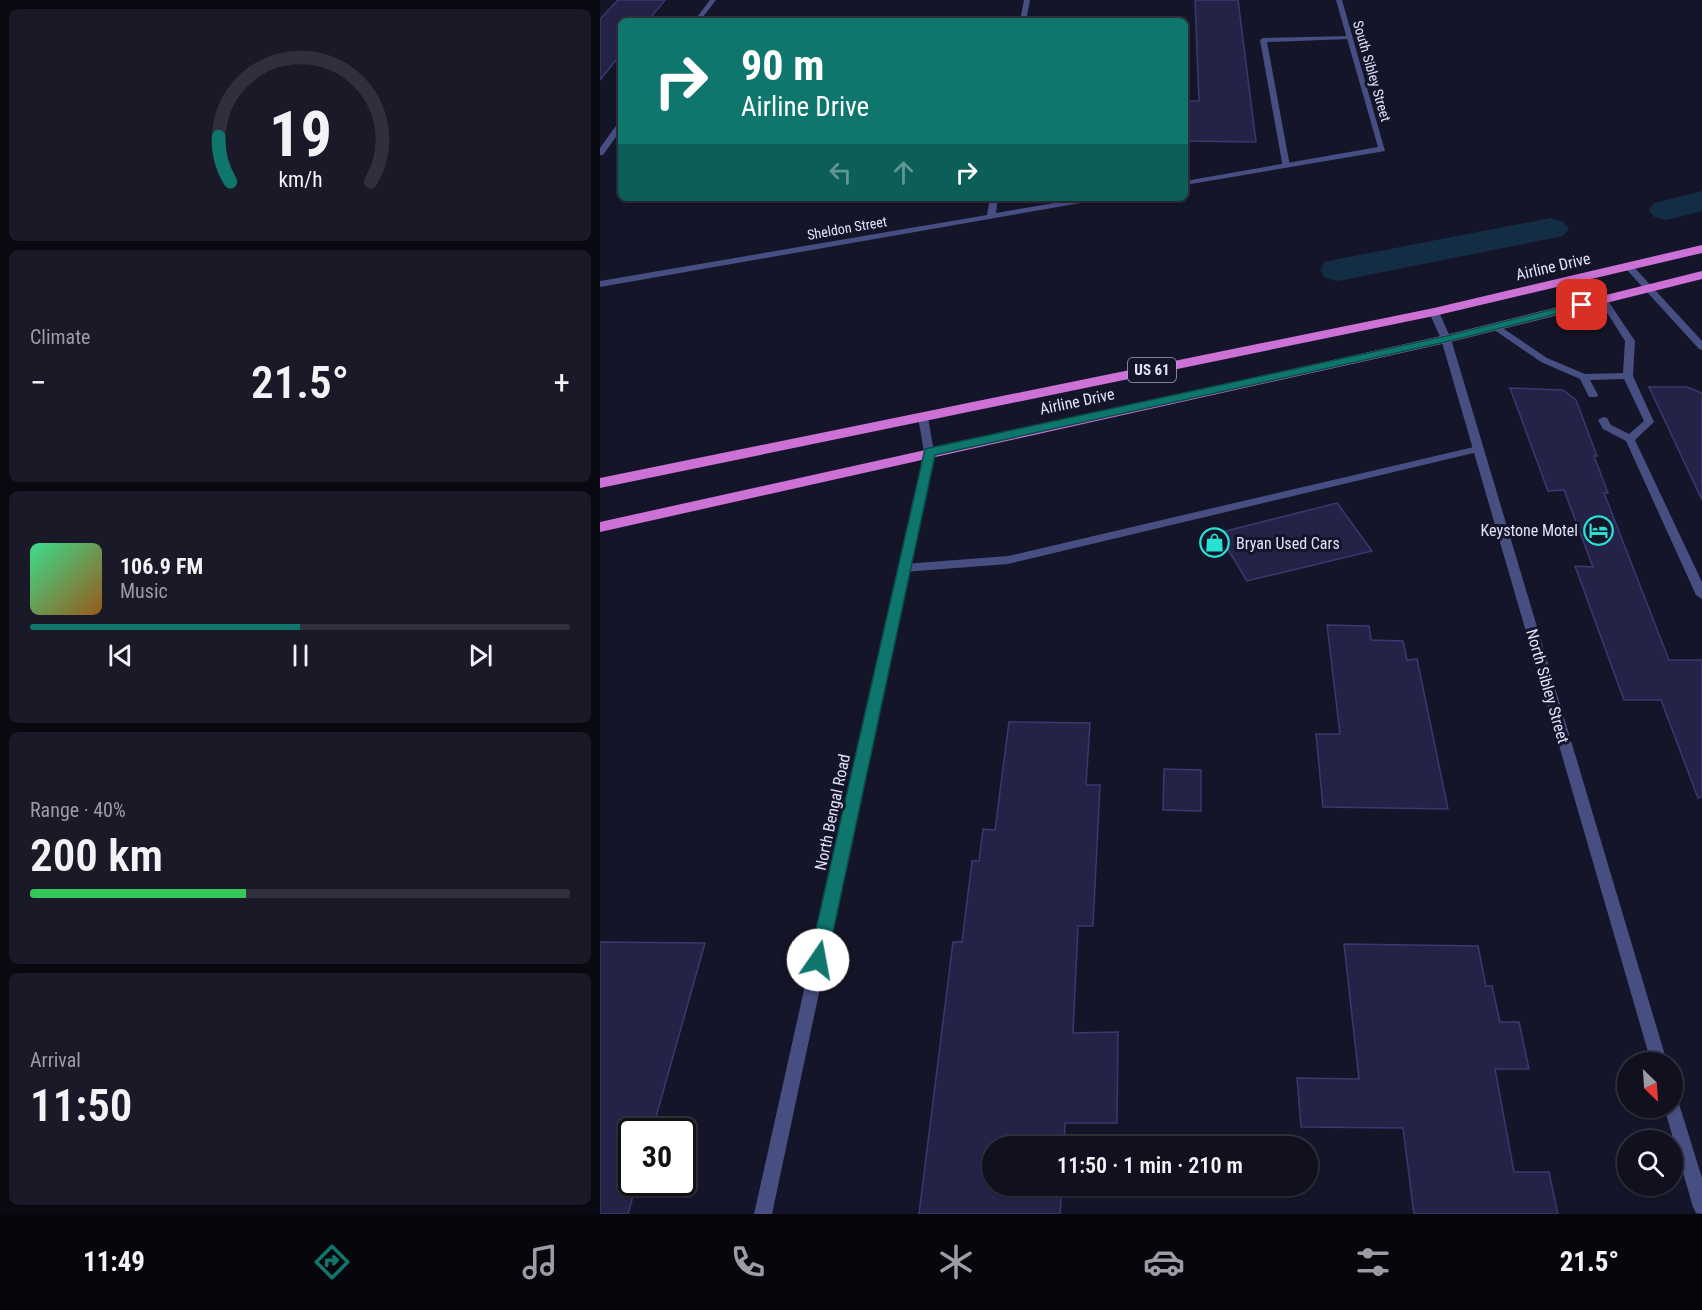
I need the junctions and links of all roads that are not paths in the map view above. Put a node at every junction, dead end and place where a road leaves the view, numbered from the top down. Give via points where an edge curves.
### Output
1 (713, 0) edge
2 (1027, 0) edge
3 (1338, 0) edge
4 (699, 18) edge
5 (1024, 18) edge
6 (1349, 37) junction
7 (618, 129) edge
8 (600, 153) edge
9 (1286, 166) junction
10 (1188, 182) edge
11 (994, 201) edge
12 (1080, 201) edge
13 (991, 216) junction
14 (1702, 249) edge
15 (1629, 267) junction
16 (1702, 275) edge
17 (600, 284) edge
18 (1648, 289) junction
19 (1603, 300) junction
20 (1434, 312) junction
21 (1495, 327) junction
22 (1446, 339) junction
23 (1702, 347) edge
24 (1628, 376) junction
25 (1584, 377) junction
26 (1593, 395) dead end
27 (922, 417) junction
28 (1603, 420) dead end
29 (1630, 439) junction
30 (1478, 449) junction
31 (929, 452) junction
32 (600, 483) edge
33 (600, 527) edge
34 (904, 568) junction
35 (1702, 595) edge
36 (1656, 1052) edge
37 (1675, 1118) edge
38 (1702, 1207) edge
39 (763, 1214) edge

1 - 4 street
2 - 5 street
3 - 6 street, South Sibley Street
6 - 9 street, South Sibley Street via 1382,149
6 - 9 street via 1263,39
7 - 8 street
9 - 10 street
11 - 13 street
12 - 13 street, Sheldon Street
13 - 17 street, Sheldon Street
14 - 15 highway, Airline Drive / US 61
15 - 18 street
15 - 20 highway, Airline Drive / US 61
16 - 18 highway, Airline Drive / US 61
18 - 19 highway, Airline Drive / US 61
18 - 23 street
19 - 21 highway, Airline Drive / US 61
19 - 24 street via 1630,341
20 - 22 street, North Sibley Street
20 - 27 highway, Airline Drive / US 61
21 - 22 highway, Airline Drive / US 61
21 - 25 street via 1544,360
22 - 30 street, North Sibley Street
22 - 31 highway, Airline Drive / US 61
24 - 25 street
24 - 29 street via 1649,422
25 - 26 street
27 - 31 street, North Bengal Road
27 - 32 highway, Airline Drive / US 61
28 - 29 street via 1607,427
29 - 35 street
30 - 34 street via 1008,560
30 - 36 street, North Sibley Street
31 - 33 highway, Airline Drive / US 61
31 - 34 street, North Bengal Road
34 - 39 street, North Bengal Road
37 - 38 street

